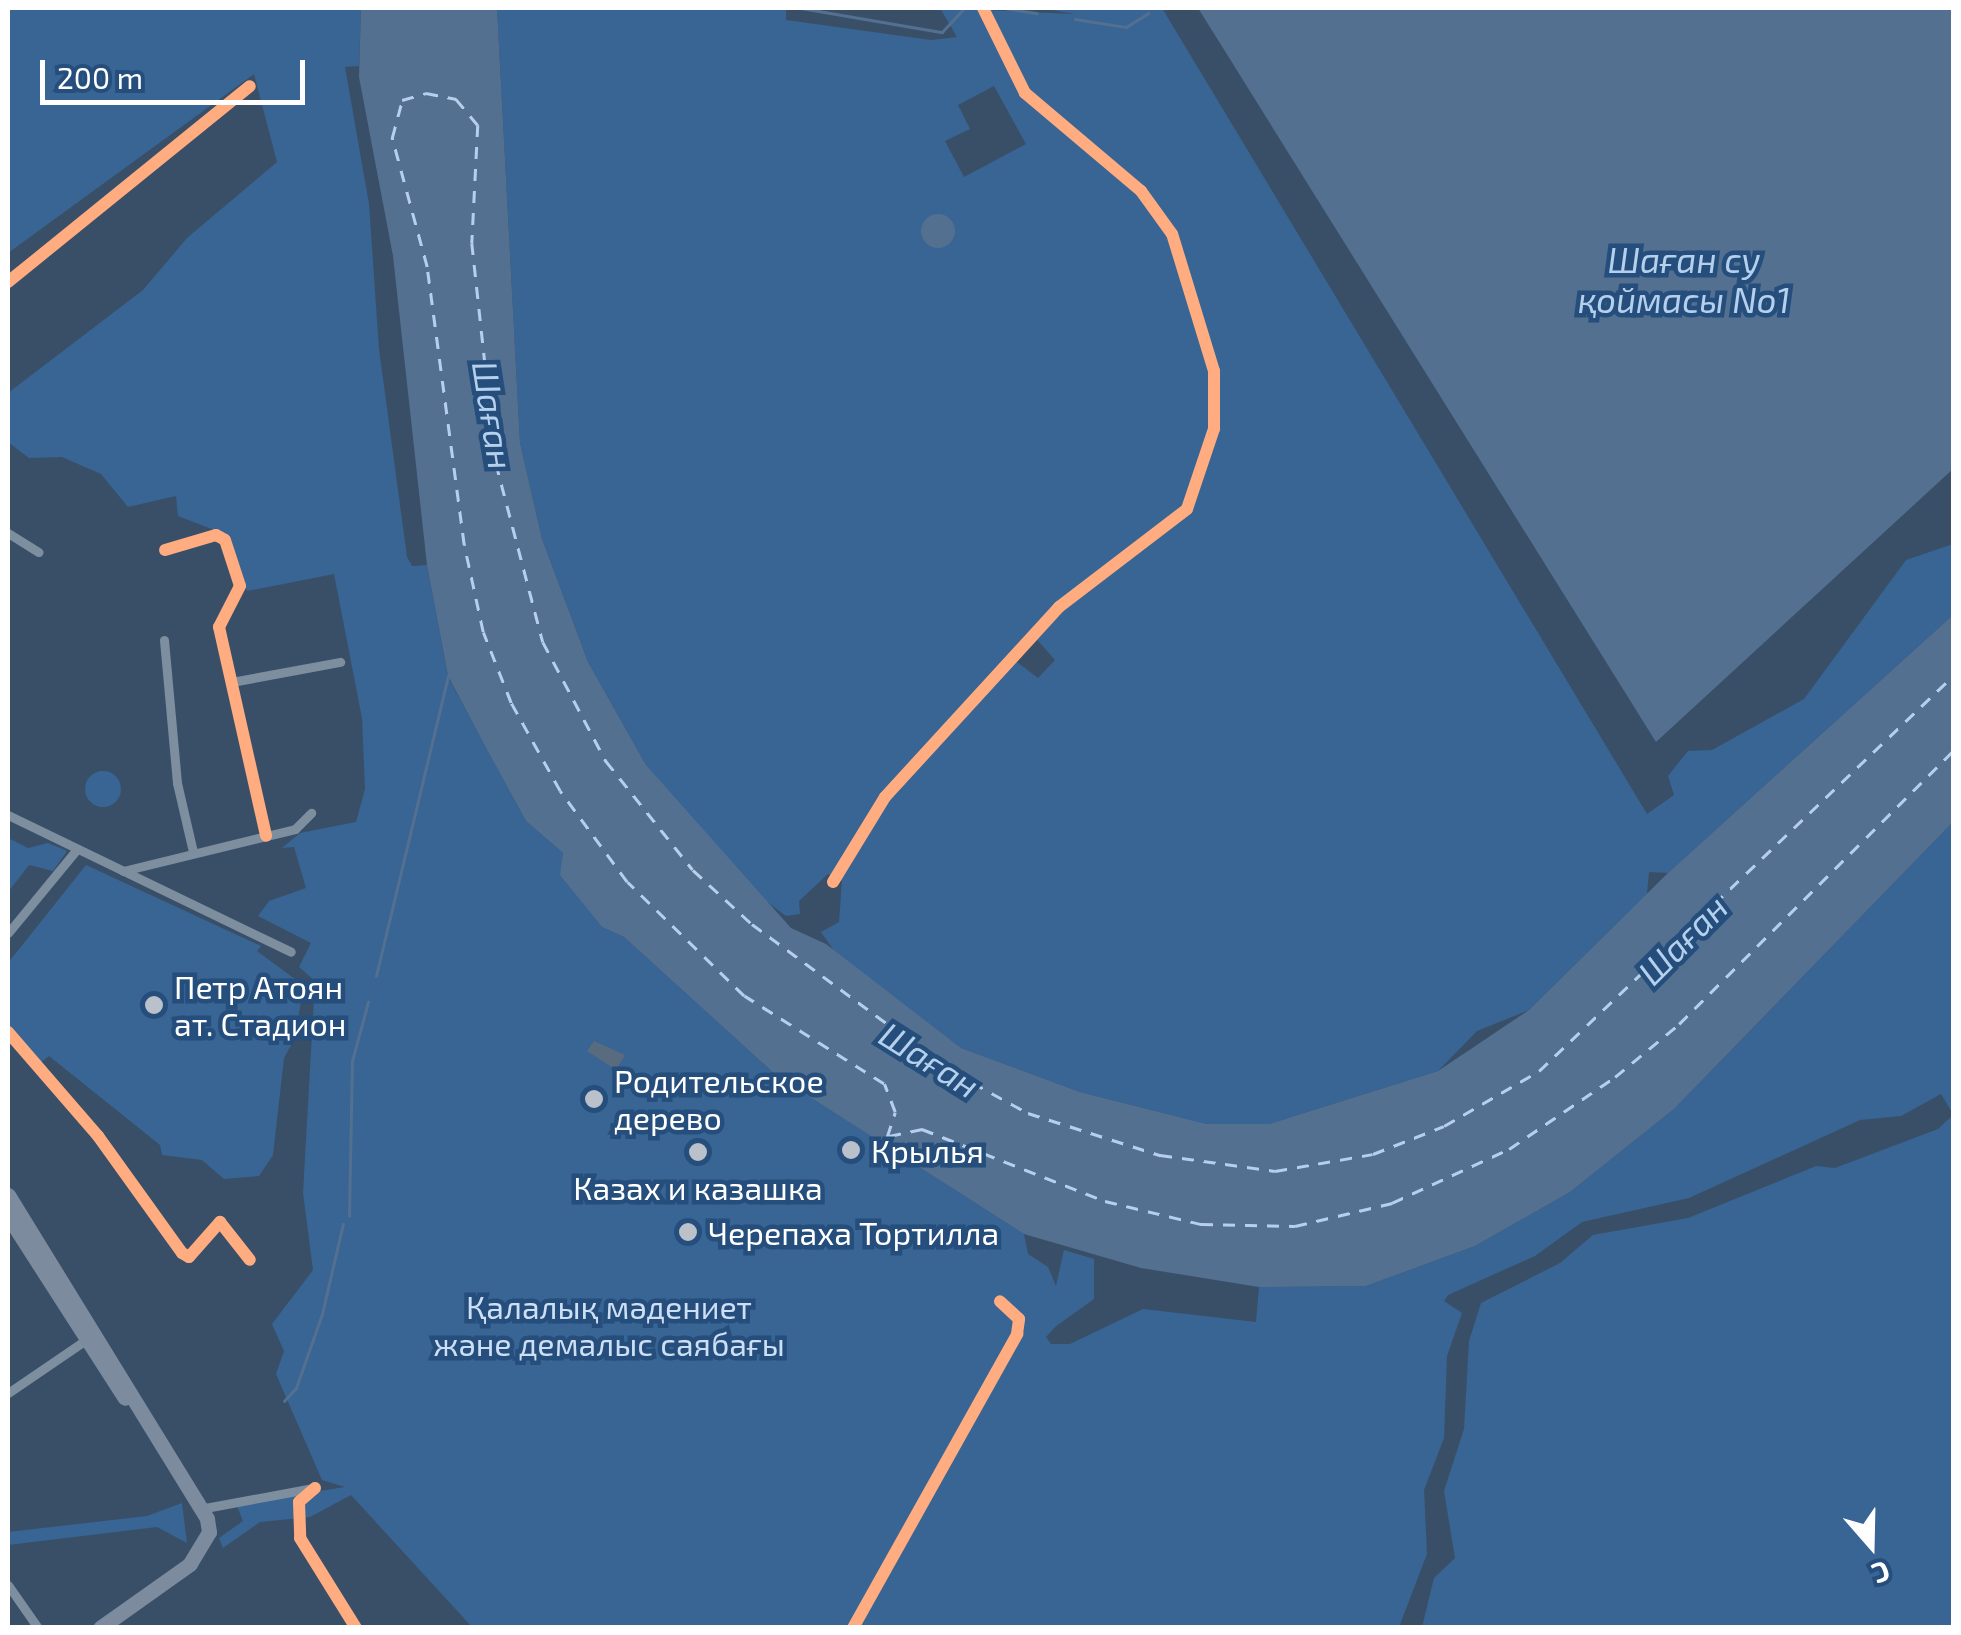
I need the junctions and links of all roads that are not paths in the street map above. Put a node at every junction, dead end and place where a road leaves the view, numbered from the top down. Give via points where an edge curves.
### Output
1 (982, 8) edge
2 (250, 86) dead end
3 (8, 282) edge
4 (8, 533) edge
5 (165, 550) dead end
6 (39, 552) dead end
7 (164, 640) dead end
8 (340, 662) dead end
9 (237, 681) junction
10 (311, 813) dead end
11 (8, 815) edge
12 (266, 836) junction
13 (77, 848) junction
14 (193, 852) junction
15 (122, 870) junction
16 (833, 882) dead end
17 (8, 933) edge
18 (291, 952) dead end
19 (8, 1032) edge
20 (8, 1195) edge
21 (8, 1216) edge
22 (250, 1260) dead end
23 (1000, 1300) dead end
24 (91, 1336) junction
25 (8, 1393) edge
26 (205, 1508) junction
27 (200, 1542) junction
28 (8, 1585) edge
29 (38, 1628) edge
30 (86, 1628) edge
31 (100, 1628) edge
32 (356, 1628) edge
33 (853, 1628) edge

1 - 16 street via 1026,93 1142,191 1172,234 1214,371 1214,430 1187,509 1059,607 885,798
2 - 3 street
4 - 6 street
5 - 9 street via 216,535 225,540 240,586 219,627
7 - 14 street via 177,783
8 - 9 street
9 - 12 street
10 - 12 street via 295,829
11 - 13 street
12 - 14 street
13 - 15 street
13 - 17 street
14 - 15 street
15 - 18 street
19 - 22 street via 98,1136 182,1253 188,1257 220,1222
20 - 24 main road
21 - 24 main road
23 - 33 street via 1019,1320 1016,1334
24 - 25 street
24 - 26 main road
24 - 27 main road via 185,1492
26 - 27 main road
26 - 32 street via 315,1488 299,1502 300,1538
27 - 30 main road
27 - 31 main road
28 - 29 street

